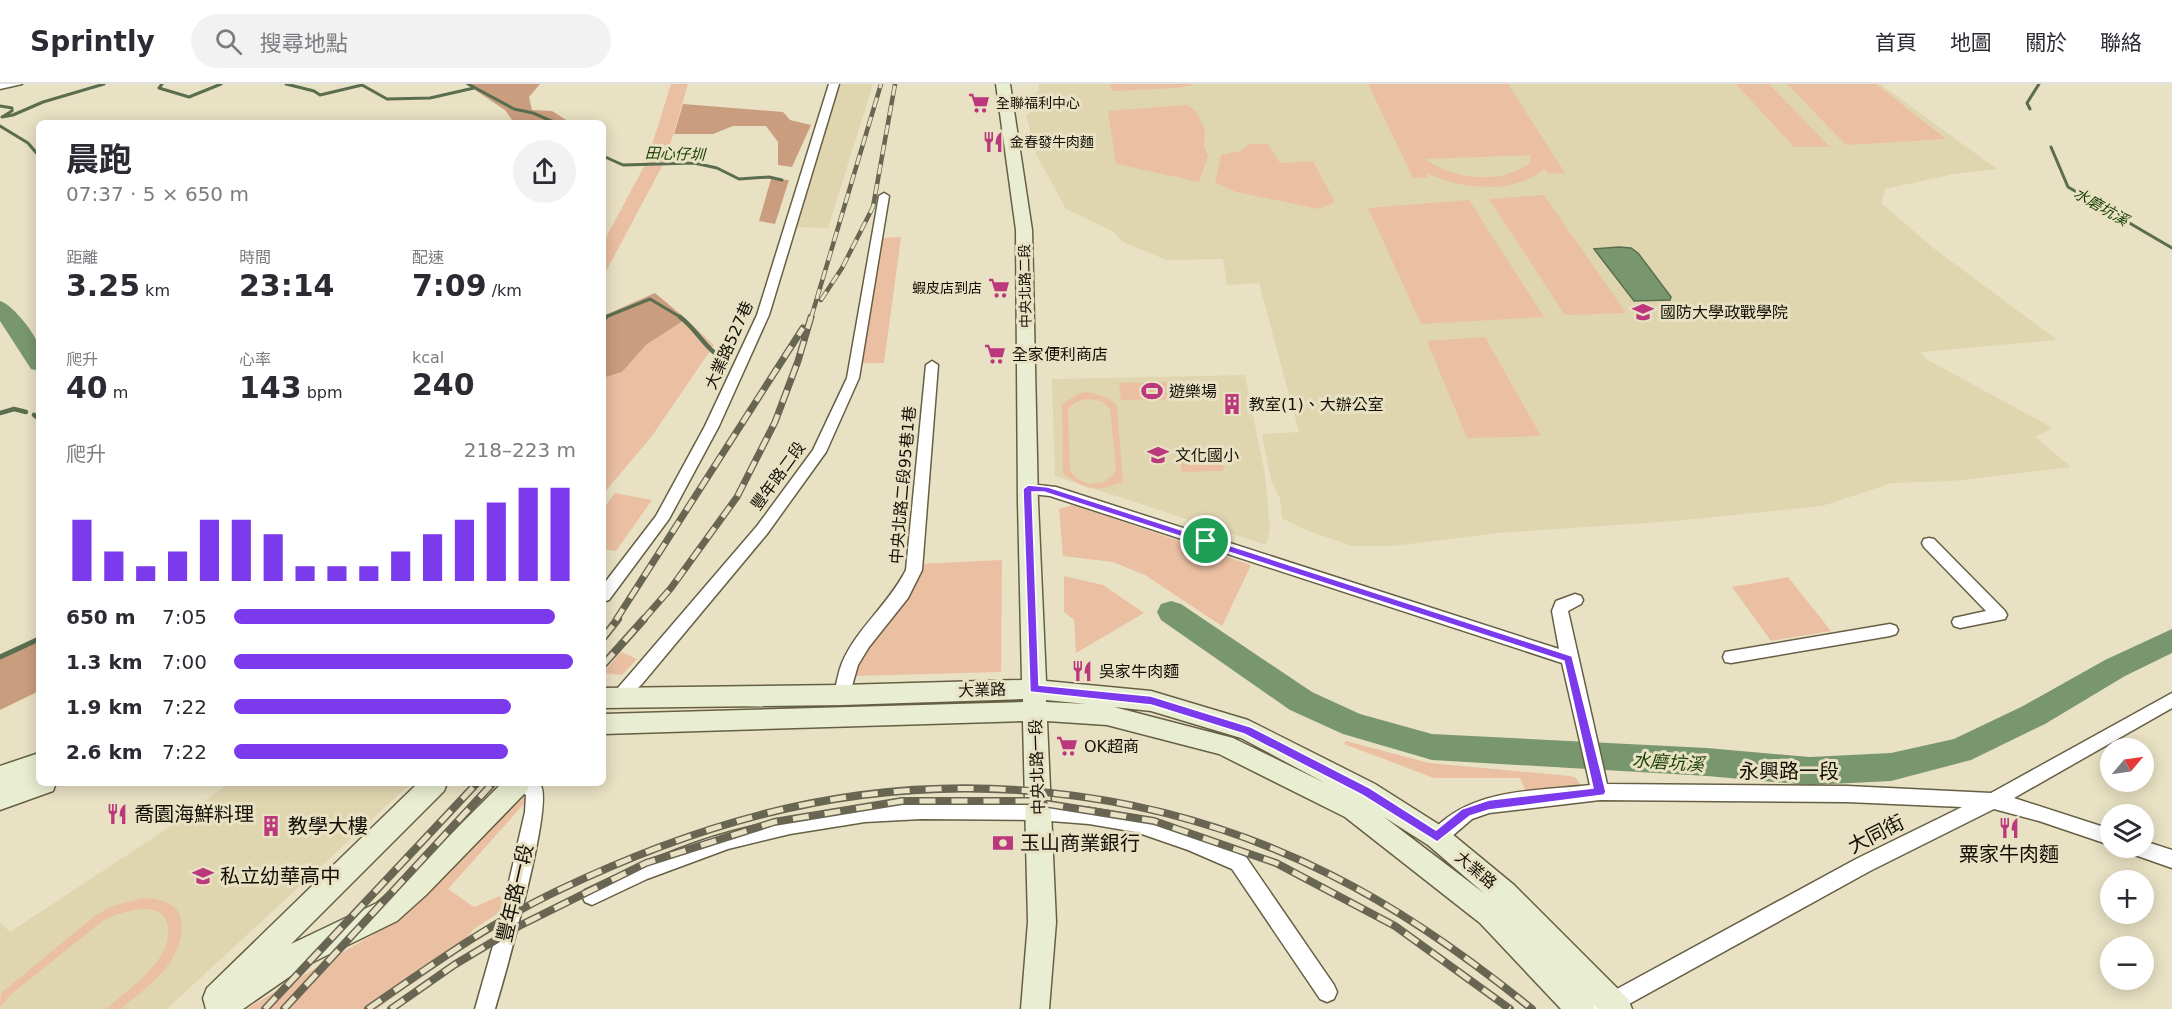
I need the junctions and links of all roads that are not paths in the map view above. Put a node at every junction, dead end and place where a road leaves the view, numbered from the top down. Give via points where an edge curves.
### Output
1 (17, 84) edge
2 (834, 84) edge
3 (1004, 84) edge
4 (0, 86) edge
5 (884, 196) dead end
6 (932, 365) dead end
7 (1028, 489) junction
8 (1929, 543) dead end
9 (606, 592) edge
10 (1575, 600) dead end
11 (1960, 622) dead end
12 (1890, 630) dead end
13 (1731, 657) dead end
14 (1569, 659) junction
15 (842, 695) junction
16 (608, 700) edge
17 (1034, 700) junction
18 (2172, 700) edge
19 (606, 724) edge
20 (36, 765) edge
21 (0, 777) edge
22 (36, 786) edge
23 (432, 786) edge
24 (517, 786) edge
25 (526, 786) edge
26 (1599, 788) junction
27 (0, 799) edge
28 (1993, 801) junction
29 (1038, 812) junction
30 (2100, 834) edge
31 (1437, 837) junction
32 (2154, 853) edge
33 (2172, 859) edge
34 (592, 896) dead end
35 (1327, 992) dead end
36 (1610, 1007) edge
37 (206, 1009) edge
38 (220, 1009) edge
39 (485, 1009) edge
40 (1035, 1009) edge
41 (1581, 1009) edge

1 - 4 street
2 - 9 street, 大業路527巷 via 762,315 712,426 662,519
3 - 7 street, 中央北路二段 via 1024,230
5 - 16 street, 豐年路二段 via 853,378 819,452 762,530 636,679
6 - 15 street, 中央北路二段95巷1巷 via 914,570 902,594 850,664
7 - 14 street via 1051,491
7 - 17 street, 中央北路一段
8 - 11 street via 1999,615
10 - 14 street via 1562,605 1560,611
12 - 13 street
14 - 26 street
15 - 16 street, 大業路
15 - 17 street, 大業路
17 - 19 street, 大業路
17 - 29 street, 中央北路一段
17 - 31 street, 大業路 via 1151,701 1248,730 1366,792
17 - 41 street, 大業路 via 1224,745 1353,809 1490,914
18 - 28 street, 大同街
20 - 21 street
22 - 27 street
23 - 37 street
24 - 38 street via 387,912 295,956
25 - 39 street, 豐年路一段 via 535,791 534,812 510,921
26 - 28 street, 永興路一段
26 - 31 street, 永興路一段 via 1489,805 1466,813
28 - 30 street, 永興路一段
28 - 36 street, 大同街 via 1863,865
29 - 34 street via 865,814 790,826 728,841
29 - 35 street via 1136,824 1239,863
29 - 40 street, 中央北路一段 via 1042,922
31 - 36 street, 大業路 via 1505,894
32 - 33 street

